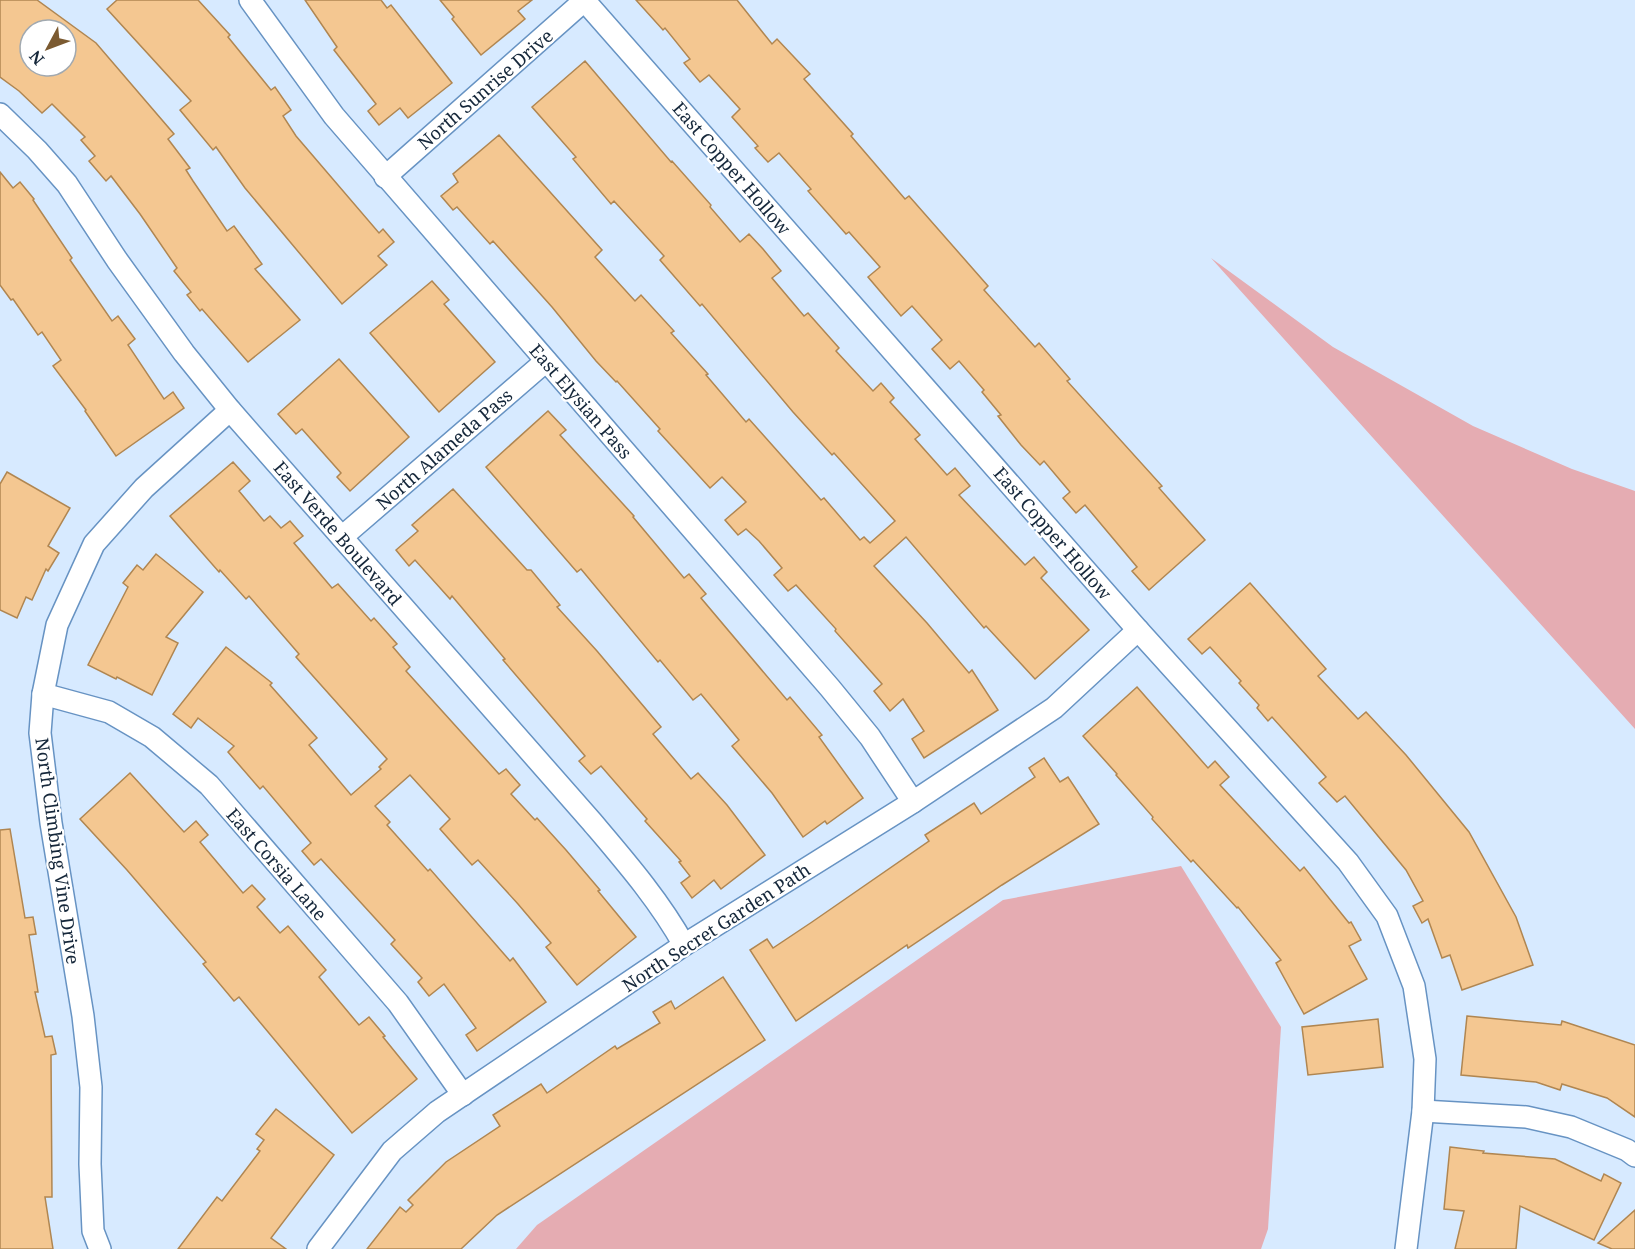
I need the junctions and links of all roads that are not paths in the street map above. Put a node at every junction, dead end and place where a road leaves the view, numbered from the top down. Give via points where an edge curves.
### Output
1 (250, 0) edge
2 (585, 0) edge
3 (0, 114) edge
4 (385, 177) junction
5 (546, 361) junction
6 (230, 410) junction
7 (342, 537) junction
8 (1138, 630) junction
9 (43, 694) junction
10 (913, 802) junction
11 (684, 945) junction
12 (463, 1095) junction
13 (1423, 1111) junction
14 (1635, 1156) edge
15 (100, 1249) edge
16 (318, 1249) edge
17 (1406, 1249) edge

1 - 4 street, East Elysian Pass via 334,116
2 - 4 street, North Sunrise Drive
2 - 8 street, East Copper Hollow
3 - 6 street, East Verde Boulevard via 67,184 137,288
4 - 5 street, East Elysian Pass
5 - 7 street, North Alameda Pass
5 - 10 street, East Elysian Pass via 830,688 870,737
6 - 7 street, East Verde Boulevard
6 - 9 street, North Climbing Vine Drive via 144,488 94,544 57,626
7 - 11 street, East Verde Boulevard via 592,822 671,920
8 - 10 street, North Secret Garden Path via 1054,708
8 - 13 street, East Copper Hollow via 1348,862 1387,916 1414,986 1425,1059
9 - 12 street, East Corsia Lane via 109,712 152,737 209,785 398,1002
9 - 15 street, North Climbing Vine Drive via 40,733 51,823 90,1075 93,1231
10 - 11 street, North Secret Garden Path
11 - 12 street, North Secret Garden Path
12 - 16 street, North Secret Garden Path via 392,1151
13 - 14 street via 1526,1118 1571,1127
13 - 17 street, East Copper Hollow

